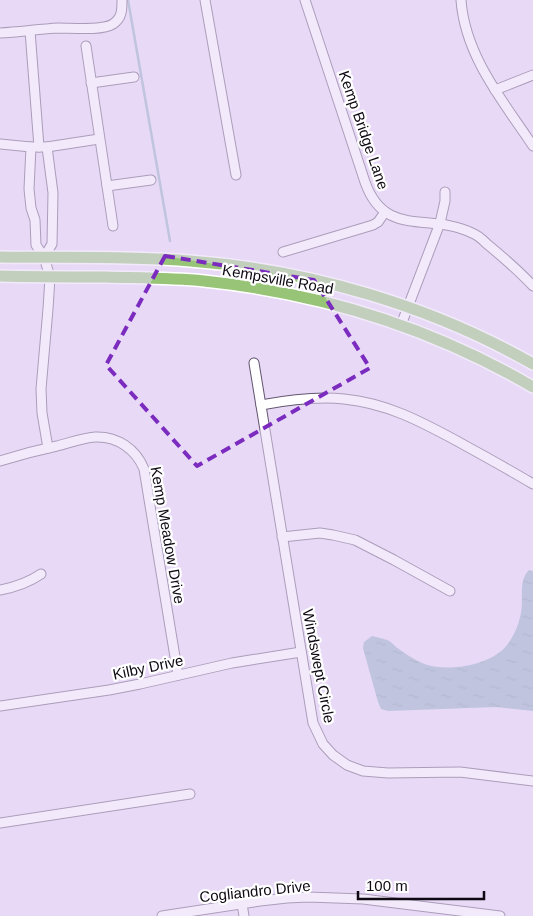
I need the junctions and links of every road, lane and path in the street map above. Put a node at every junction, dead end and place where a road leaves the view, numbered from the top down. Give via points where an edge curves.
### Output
1 (122, 0) edge
2 (205, 0) edge
3 (305, 0) edge
4 (461, 0) edge
5 (30, 31) junction
6 (0, 33) edge
7 (86, 46) dead end
8 (533, 75) edge
9 (134, 76) dead end
10 (91, 83) junction
11 (495, 90) junction
12 (99, 139) junction
13 (0, 144) edge
14 (533, 146) edge
15 (39, 147) junction
16 (236, 175) dead end
17 (151, 180) dead end
18 (107, 186) junction
19 (445, 192) dead end
20 (385, 212) junction
21 (440, 223) junction
22 (114, 226) dead end
23 (283, 252) dead end
24 (0, 257) edge
25 (44, 257) junction
26 (0, 276) edge
27 (50, 277) junction
28 (533, 286) edge
29 (408, 308) junction
30 (401, 325) junction
31 (254, 363) dead end
32 (533, 364) edge
33 (533, 387) edge
34 (261, 405) junction
35 (48, 448) junction
36 (0, 461) edge
37 (533, 484) edge
38 (282, 537) junction
39 (41, 574) dead end
40 (0, 590) edge
41 (450, 591) dead end
42 (301, 652) junction
43 (178, 675) junction
44 (0, 706) edge
45 (533, 781) edge
46 (190, 794) dead end
47 (0, 823) edge
48 (242, 904) junction
49 (162, 916) edge
50 (244, 916) edge
51 (500, 916) edge

1 - 5 street via 119,19 108,27
2 - 16 street
3 - 20 street, Kemp Bridge Lane via 369,193
4 - 11 street via 476,56
5 - 6 street
5 - 15 street
7 - 10 street
8 - 11 street
9 - 10 street
10 - 12 street
11 - 14 street
12 - 15 street
12 - 18 street
13 - 15 street
15 - 25 street via 29,190 36,245
15 - 25 street via 53,193 52,244
17 - 18 street
18 - 22 street
19 - 21 street
20 - 21 street, Kemp Bridge Lane via 415,222
20 - 23 street via 373,225
21 - 28 street, Kemp Bridge Lane via 473,233
21 - 29 street
24 - 25 main road, Kempsville Road
25 - 27 street
25 - 29 main road, Kempsville Road via 160,259 253,268 330,284
26 - 27 main road, Kempsville Road
27 - 30 main road, Kempsville Road via 172,279 233,285 324,302
27 - 35 street via 41,389
29 - 30 street
29 - 32 main road, Kempsville Road via 475,334
30 - 33 main road, Kempsville Road via 498,367
31 - 34 street, Windswept Circle
34 - 37 street via 326,397 371,403 402,413
34 - 38 street, Windswept Circle
35 - 36 street, Kemp Meadow Drive
35 - 43 street, Kemp Meadow Drive via 94,437 105,438 129,448 141,462
38 - 41 street via 320,533 355,540
38 - 42 street, Windswept Circle
39 - 40 street via 30,582
42 - 43 street, Kilby Drive
42 - 45 street, Windswept Circle via 313,723 323,744 348,764 362,771 460,772
43 - 44 street, Kilby Drive via 109,690
46 - 47 street
48 - 49 street, Cogliandro Drive
48 - 50 street
48 - 51 street, Cogliandro Drive via 287,898 337,897

